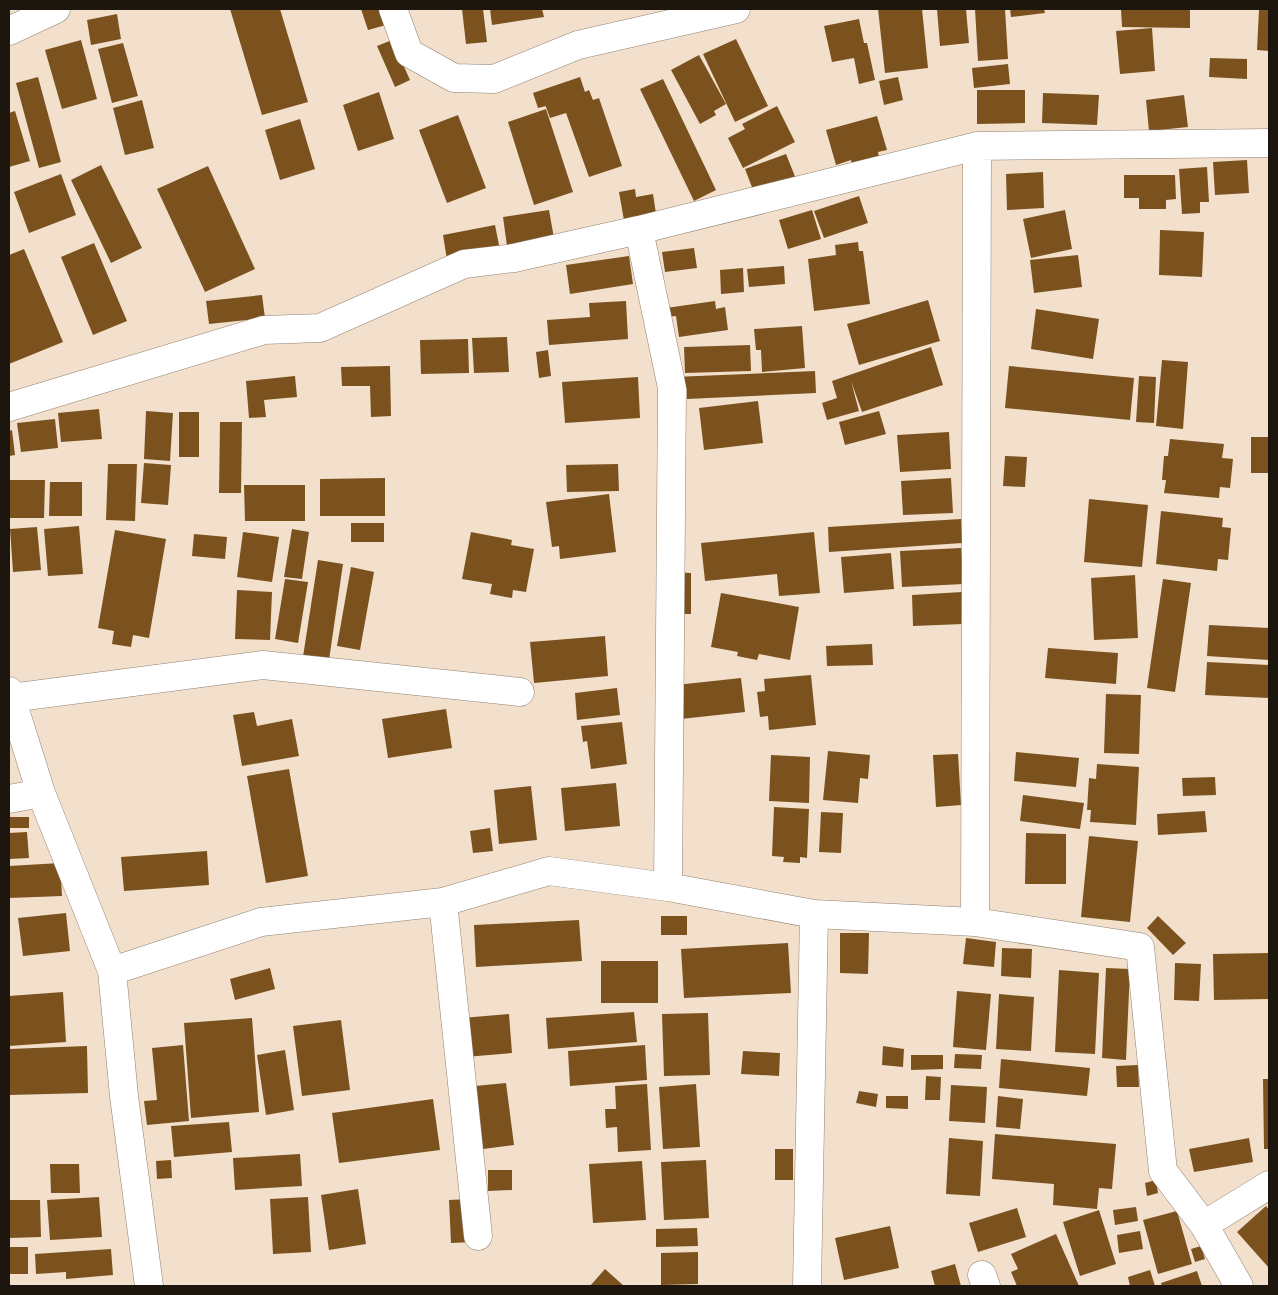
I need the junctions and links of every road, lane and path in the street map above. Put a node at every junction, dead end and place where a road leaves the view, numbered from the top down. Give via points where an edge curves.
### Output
1 (56, 9) edge
2 (394, 9) edge
3 (736, 9) edge
4 (9, 31) edge
5 (1269, 144) edge
6 (977, 146) junction
7 (639, 230) junction
8 (9, 407) edge
9 (520, 692) dead end
10 (10, 694) edge
11 (41, 793) junction
12 (9, 799) edge
13 (668, 887) junction
14 (444, 902) junction
15 (814, 914) junction
16 (975, 922) junction
17 (112, 971) junction
18 (1269, 1184) edge
19 (1204, 1225) junction
20 (478, 1236) dead end
21 (149, 1286) edge
22 (807, 1286) edge
23 (1239, 1286) edge

1 - 4 street
2 - 3 street via 409,53 454,78 494,79 578,45
5 - 6 street
6 - 7 street
6 - 16 street
7 - 8 street via 514,258 464,264 320,328 264,330
7 - 13 street via 672,388
9 - 10 street via 263,665
10 - 11 street
11 - 12 street
11 - 17 street
13 - 14 street via 549,872
13 - 15 street
14 - 17 street via 260,922
14 - 20 street
15 - 16 street
15 - 22 street
16 - 19 street via 1140,947 1163,1171
17 - 21 street via 124,1096
18 - 19 street
19 - 23 street

